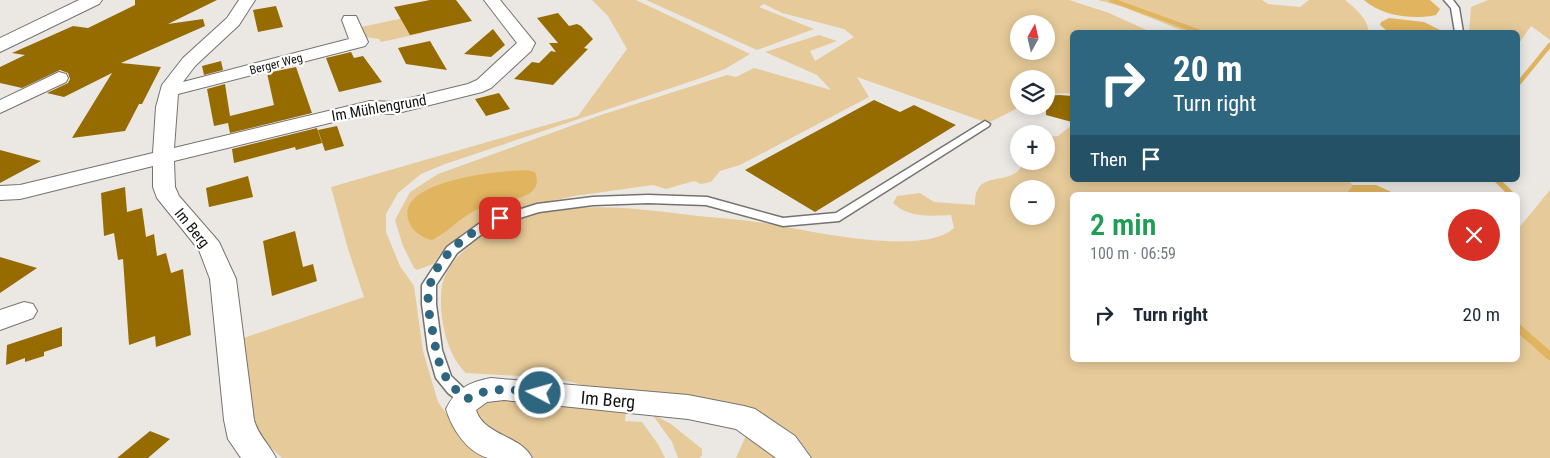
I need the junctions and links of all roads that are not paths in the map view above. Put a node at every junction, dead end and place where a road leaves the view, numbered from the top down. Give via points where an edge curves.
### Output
1 (93, 0) edge
2 (247, 0) edge
3 (492, 0) edge
4 (1448, 0) edge
5 (350, 20) dead end
6 (1459, 30) edge
7 (0, 46) edge
8 (59, 78) dead end
9 (169, 91) junction
10 (0, 107) edge
11 (985, 124) dead end
12 (163, 157) junction
13 (10, 192) edge
14 (0, 207) edge
15 (467, 399) junction
16 (260, 458) edge
17 (516, 458) edge
18 (796, 458) edge

1 - 7 main road
2 - 9 street via 233,20 176,77
3 - 12 street, Im Mühlengrund via 526,43 484,84 394,108 370,107
4 - 6 lane via 1455,8
5 - 9 street, Berger Weg via 359,42
8 - 10 street
9 - 12 street
11 - 15 lane via 839,217 783,222 707,201 648,199 537,208 487,224 452,250 430,285 429,304 444,378
12 - 13 street
12 - 16 street, Im Berg via 164,187 168,198 210,248 223,279 238,420 244,438
13 - 14 street
15 - 17 street via 461,409 467,425
15 - 18 street, Im Berg via 488,389 504,388 688,407 744,418 784,445

